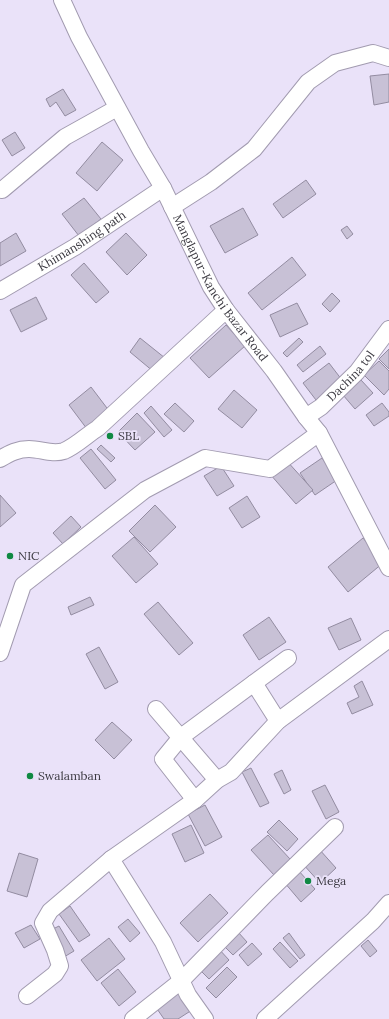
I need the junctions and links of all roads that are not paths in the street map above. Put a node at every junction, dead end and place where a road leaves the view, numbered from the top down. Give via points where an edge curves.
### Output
1 (62, 0) edge
2 (389, 58) edge
3 (117, 108) junction
4 (163, 188) junction
5 (2, 190) dead end
6 (172, 207) junction
7 (0, 291) edge
8 (226, 310) junction
9 (389, 329) edge
10 (306, 417) junction
11 (319, 433) junction
12 (0, 459) edge
13 (389, 568) edge
14 (389, 639) edge
15 (0, 653) edge
16 (288, 658) dead end
17 (254, 683) junction
18 (156, 709) dead end
19 (278, 721) junction
20 (181, 737) junction
21 (217, 780) junction
22 (195, 800) junction
23 (335, 827) dead end
24 (112, 858) junction
25 (389, 903) edge
26 (181, 981) junction
27 (27, 996) dead end
28 (133, 1019) edge
29 (205, 1019) edge
30 (265, 1019) edge

1 - 3 street, Manglapur-Kanchi Bazar Road
2 - 6 street via 373,53 335,63 308,82 254,149 211,182
3 - 4 street, Manglapur-Kanchi Bazar Road
3 - 5 street via 65,137
4 - 6 street, Manglapur-Kanchi Bazar Road
4 - 7 street, Khimanshing path via 75,247
6 - 8 street, Manglapur-Kanchi Bazar Road via 211,287
8 - 10 street, Manglapur-Kanchi Bazar Road
8 - 12 street via 98,428 80,440 63,451 48,453 31,449 15,450
9 - 10 street, Dachina tol via 357,372 321,407
10 - 11 street, Manglapur-Kanchi Bazar Road
11 - 13 street, Manglapur-Kanchi Bazar Road
11 - 15 street via 270,469 205,458 145,490 23,585
14 - 19 street
16 - 17 street
17 - 19 street
17 - 20 street
18 - 20 street
19 - 21 street via 231,772
20 - 21 street
20 - 22 street via 163,759
21 - 22 street
22 - 24 street
23 - 26 street
24 - 26 street via 163,942
24 - 27 street via 50,911 43,923 60,966
25 - 30 street via 373,921
26 - 28 street
26 - 29 street

